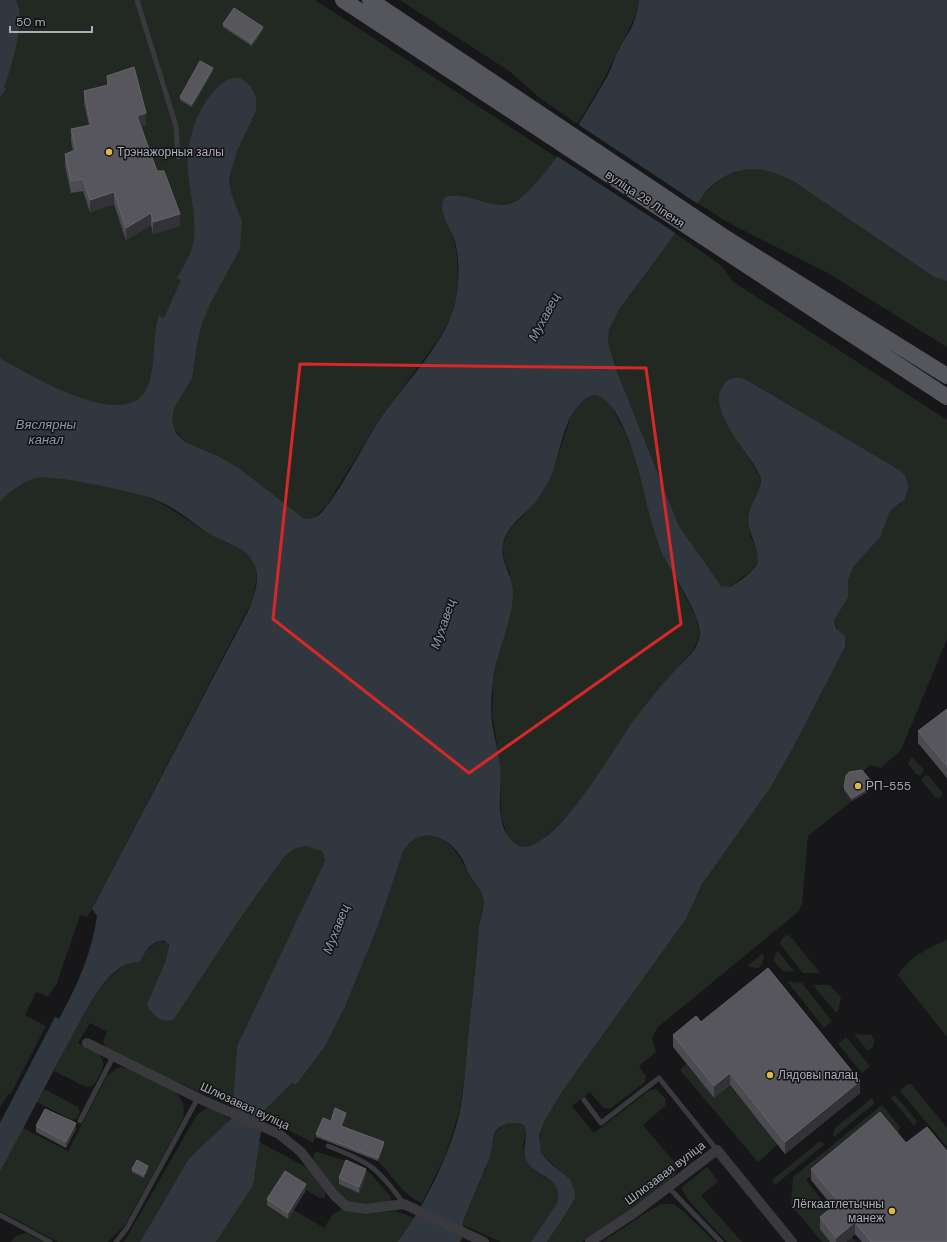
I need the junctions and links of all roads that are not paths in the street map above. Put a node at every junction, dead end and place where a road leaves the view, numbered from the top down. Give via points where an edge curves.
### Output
1 (137, 0) edge
2 (343, 0) edge
3 (370, 0) edge
4 (521, 109) junction
5 (178, 157) dead end
6 (718, 240) junction
7 (947, 376) edge
8 (947, 397) edge
9 (87, 1043) dead end
10 (113, 1057) junction
11 (198, 1098) junction
12 (584, 1100) dead end
13 (80, 1121) dead end
14 (328, 1146) dead end
15 (717, 1150) junction
16 (668, 1188) junction
17 (407, 1206) junction
18 (0, 1214) edge
19 (50, 1242) edge
20 (116, 1242) edge
21 (484, 1242) edge
22 (590, 1242) edge
23 (721, 1242) edge
24 (792, 1242) edge

1 - 5 lane via 176,126
2 - 4 main road, вуліца 28 Ліпеня
3 - 4 main road, вуліца 28 Ліпеня
4 - 6 main road, вуліца 28 Ліпеня
6 - 7 main road, вуліца 28 Ліпеня
6 - 8 main road, вуліца 28 Ліпеня
9 - 10 street, Шлюзавая вуліца
10 - 11 street, Шлюзавая вуліца
10 - 13 lane
11 - 17 street, Шлюзавая вуліца via 285,1138 301,1152 335,1196 346,1206 366,1209
11 - 20 lane via 127,1228
12 - 15 lane via 602,1123 660,1078
14 - 17 lane via 359,1158 376,1169
15 - 16 street, Шлюзавая вуліца
15 - 24 street, Шлюзавая вуліца
16 - 22 street, Шлюзавая вуліца
16 - 23 lane
17 - 21 street
18 - 19 lane

